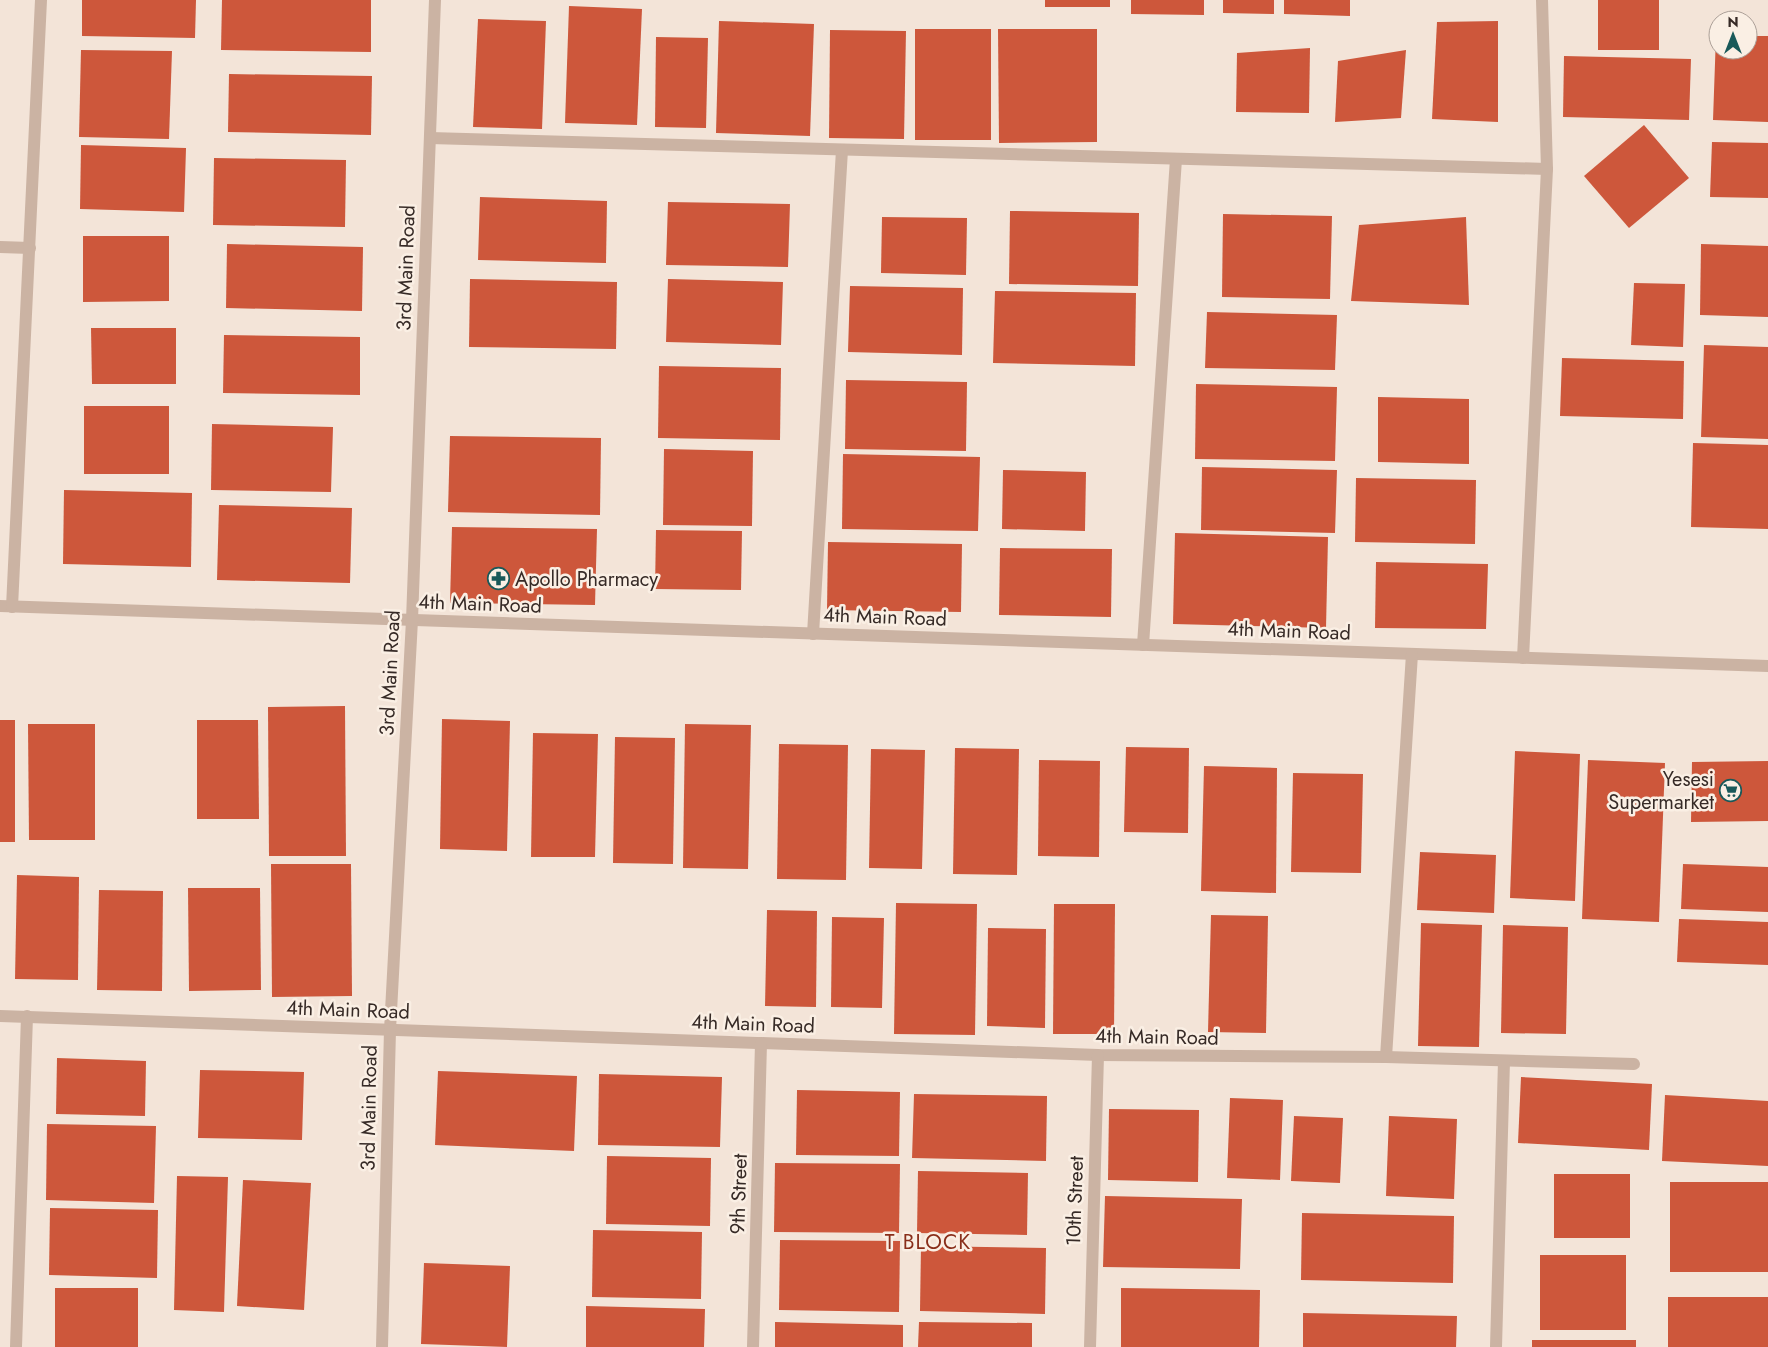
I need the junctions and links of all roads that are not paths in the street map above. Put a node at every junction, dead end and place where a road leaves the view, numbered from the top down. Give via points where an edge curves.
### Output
1 (41, 0) edge
2 (435, 0) edge
3 (1542, 0) edge
4 (430, 138) junction
5 (842, 150) junction
6 (1176, 159) junction
7 (1547, 169) junction
8 (0, 247) edge
9 (30, 248) junction
10 (6, 606) edge
11 (412, 620) junction
12 (813, 634) junction
13 (1143, 645) junction
14 (1412, 654) junction
15 (1523, 658) junction
16 (1768, 666) edge
17 (0, 1016) edge
18 (27, 1016) junction
19 (390, 1030) junction
20 (762, 1043) junction
21 (1098, 1055) junction
22 (1386, 1057) junction
23 (1504, 1061) junction
24 (1634, 1064) dead end
25 (16, 1347) edge
26 (382, 1347) edge
27 (753, 1347) edge
28 (1090, 1347) edge
29 (1496, 1347) edge

1 - 9 street
2 - 4 street, 3rd Main Road
3 - 7 street
4 - 5 street
4 - 11 street, 3rd Main Road
5 - 6 street
5 - 12 street
6 - 7 street
6 - 13 street
7 - 15 street
8 - 9 street
9 - 10 street
10 - 11 street, 4th Main Road
11 - 12 street, 4th Main Road
11 - 19 street, 3rd Main Road
12 - 13 street, 4th Main Road
13 - 14 street, 4th Main Road
14 - 15 street, 4th Main Road
14 - 22 street
15 - 16 street, 4th Main Road
17 - 18 street, 4th Main Road
18 - 19 street, 4th Main Road
18 - 25 street
19 - 20 street, 4th Main Road
19 - 26 street, 3rd Main Road
20 - 21 street, 4th Main Road
20 - 27 street, 9th Street
21 - 22 street, 4th Main Road
21 - 28 street, 10th Street
22 - 23 street, 4th Main Road
23 - 24 street, 4th Main Road
23 - 29 street

